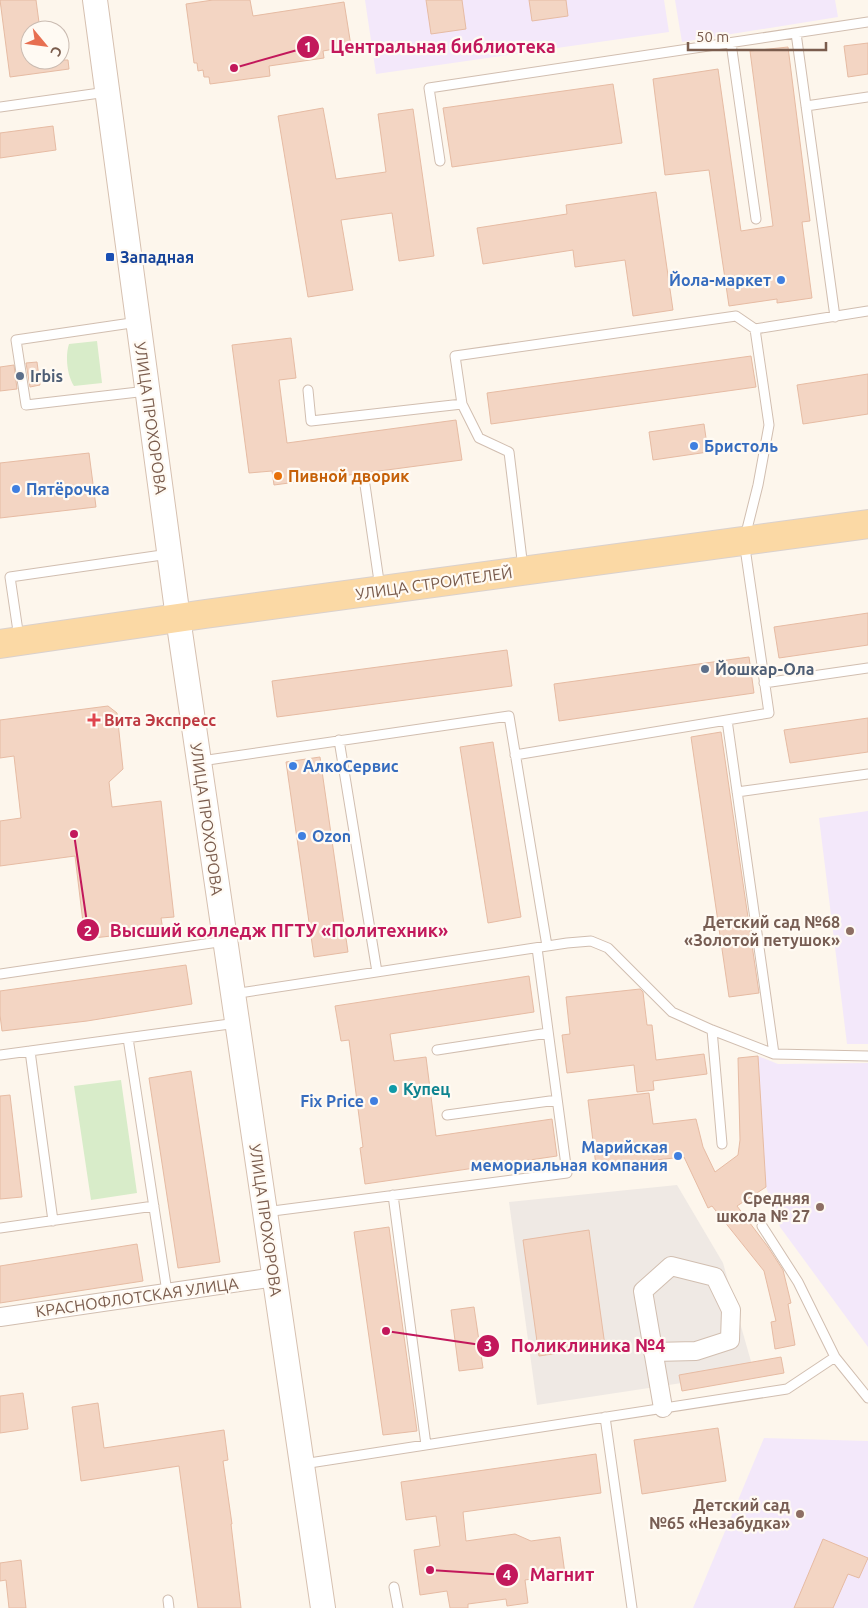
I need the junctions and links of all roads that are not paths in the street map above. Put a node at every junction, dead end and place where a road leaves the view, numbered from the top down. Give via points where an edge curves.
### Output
1 (95, 0) edge
2 (868, 22) edge
3 (796, 33) junction
4 (730, 43) junction
5 (107, 92) junction
6 (868, 97) edge
7 (806, 106) junction
8 (0, 107) edge
9 (440, 160) dead end
10 (756, 219) dead end
11 (868, 312) edge
12 (834, 316) junction
13 (138, 322) junction
14 (755, 329) junction
15 (308, 390) dead end
16 (147, 391) junction
17 (462, 404) junction
18 (365, 485) dead end
19 (868, 524) edge
20 (744, 541) junction
21 (169, 554) junction
22 (523, 571) junction
23 (380, 590) junction
24 (178, 618) junction
25 (10, 642) edge
26 (868, 668) edge
27 (764, 683) junction
28 (727, 720) junction
29 (339, 740) junction
30 (515, 755) junction
31 (199, 761) junction
32 (868, 774) edge
33 (737, 792) junction
34 (225, 941) junction
35 (547, 946) junction
36 (537, 948) junction
37 (377, 972) junction
38 (0, 974) edge
39 (233, 994) junction
40 (237, 1023) junction
41 (712, 1030) junction
42 (548, 1033) junction
43 (128, 1038) junction
44 (437, 1050) dead end
45 (30, 1052) junction
46 (774, 1054) junction
47 (0, 1056) edge
48 (868, 1056) edge
49 (558, 1100) junction
50 (446, 1115) dead end
51 (722, 1144) dead end
52 (393, 1195) junction
53 (154, 1206) junction
54 (265, 1212) junction
55 (53, 1221) junction
56 (762, 1226) dead end
57 (0, 1228) edge
58 (274, 1277) junction
59 (167, 1292) junction
60 (0, 1317) edge
61 (653, 1352) junction
62 (835, 1357) junction
63 (868, 1398) edge
64 (663, 1408) junction
65 (605, 1417) junction
66 (426, 1445) junction
67 (302, 1464) junction
68 (394, 1587) dead end
69 (323, 1608) edge
70 (398, 1608) edge
71 (632, 1608) edge

1 - 5 street, УЛИЦА ПРОХОРОВА
2 - 3 lane
3 - 4 lane
3 - 7 lane
4 - 9 lane via 429,88
4 - 10 lane
5 - 8 lane
5 - 13 street, УЛИЦА ПРОХОРОВА
6 - 7 lane
7 - 12 lane
11 - 12 lane
12 - 14 lane
13 - 16 street, УЛИЦА ПРОХОРОВА
13 - 16 lane via 16,340 26,405
14 - 17 lane via 736,316 455,356
14 - 20 lane via 769,425
15 - 17 lane via 312,421
16 - 21 street, УЛИЦА ПРОХОРОВА
17 - 22 lane via 479,438 509,452
18 - 23 lane
19 - 20 main road, УЛИЦА СТРОИТЕЛЕЙ
20 - 22 main road, УЛИЦА СТРОИТЕЛЕЙ
20 - 27 lane
21 - 24 street, УЛИЦА ПРОХОРОВА
21 - 25 lane via 10,577
22 - 23 main road, УЛИЦА СТРОИТЕЛЕЙ
23 - 24 main road, УЛИЦА СТРОИТЕЛЕЙ
24 - 25 main road, УЛИЦА СТРОИТЕЛЕЙ
24 - 31 street, УЛИЦА ПРОХОРОВА
26 - 27 lane
27 - 28 lane via 768,714
28 - 30 lane
28 - 33 lane
29 - 30 lane via 508,716
29 - 31 lane
29 - 37 lane
30 - 35 lane
31 - 34 street, УЛИЦА ПРОХОРОВА
32 - 33 lane
33 - 46 lane
34 - 38 lane
34 - 39 street, УЛИЦА ПРОХОРОВА
35 - 36 lane
35 - 41 lane via 591,941 608,948 672,1012
36 - 37 lane
36 - 42 lane
37 - 39 lane
39 - 40 street, УЛИЦА ПРОХОРОВА
40 - 43 lane
40 - 54 street, УЛИЦА ПРОХОРОВА
41 - 46 lane
41 - 51 lane
42 - 44 lane
42 - 49 lane
43 - 45 lane
43 - 53 lane
45 - 47 lane
45 - 55 lane
46 - 48 lane
49 - 50 lane
49 - 52 lane via 567,1173
52 - 54 lane
52 - 66 lane
53 - 55 lane
53 - 59 lane
54 - 58 street, УЛИЦА ПРОХОРОВА
55 - 57 lane
56 - 62 lane via 798,1282
58 - 59 street, КРАСНОФЛОТСКАЯ УЛИЦА
58 - 67 street, УЛИЦА ПРОХОРОВА
59 - 60 street, КРАСНОФЛОТСКАЯ УЛИЦА
61 - 61 street via 643,1291 671,1266 715,1277 731,1310 730,1340 696,1351
61 - 64 street
62 - 63 lane
62 - 64 lane via 787,1389
64 - 65 lane
65 - 66 lane
65 - 71 lane
66 - 67 lane
67 - 69 street, УЛИЦА ПРОХОРОВА
68 - 70 lane

